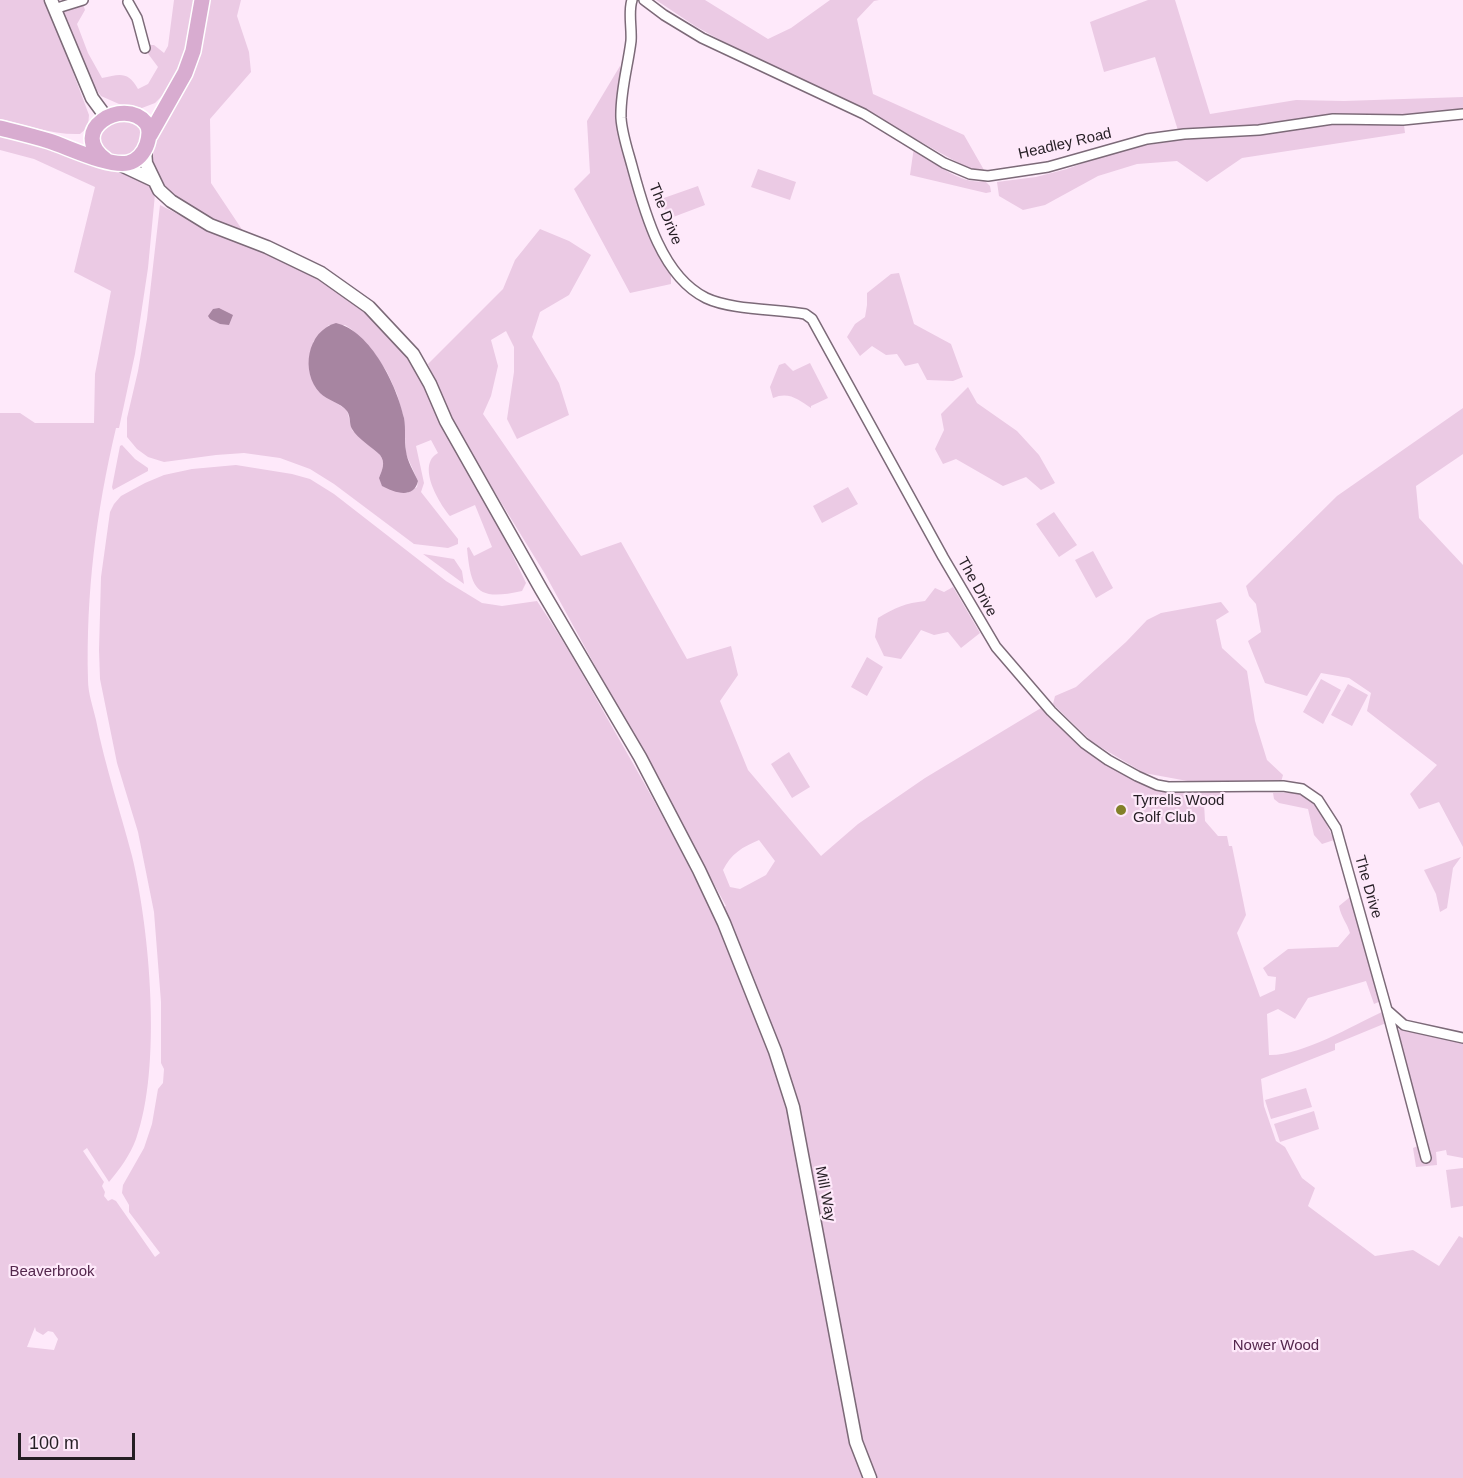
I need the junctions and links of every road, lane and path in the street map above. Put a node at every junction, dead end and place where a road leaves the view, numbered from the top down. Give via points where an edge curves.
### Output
1 (83, 0) edge
2 (202, 0) edge
3 (632, 0) edge
4 (644, 0) edge
5 (126, 1) edge
6 (52, 4) edge
7 (145, 48) dead end
8 (169, 101) junction
9 (1463, 114) edge
10 (136, 116) junction
11 (106, 117) junction
12 (0, 128) edge
13 (150, 135) junction
14 (92, 139) junction
15 (52, 142) junction
16 (144, 150) junction
17 (112, 162) junction
18 (153, 180) junction
19 (1387, 1010) junction
20 (1463, 1038) edge
21 (1426, 1158) dead end
22 (870, 1478) edge

1 - 6 street
2 - 8 highway via 193,51
3 - 19 street, The Drive via 632,34 621,120 642,202 657,243 674,270 706,298 730,305 805,314 812,319 989,639 1084,743 1157,785 1283,786 1302,789 1318,800 1336,828
4 - 9 street, Headley Road via 702,38 864,114 944,163 970,174 988,176 1048,167 1147,139 1184,134 1333,119 1404,120
5 - 7 street via 137,18
6 - 11 main road via 92,98
8 - 10 highway via 147,115
8 - 13 highway
10 - 11 highway
10 - 13 highway via 144,121
11 - 14 highway
12 - 15 highway
13 - 16 highway
14 - 15 highway
14 - 17 highway via 94,149
15 - 17 highway
16 - 17 highway via 129,163
16 - 18 main road
17 - 18 main road
18 - 22 main road, Mill Way via 171,201 210,225 301,262 348,291 388,325 413,354 540,589 640,758 724,923 793,1107 856,1442
19 - 20 street via 1404,1025
19 - 21 street, The Drive

